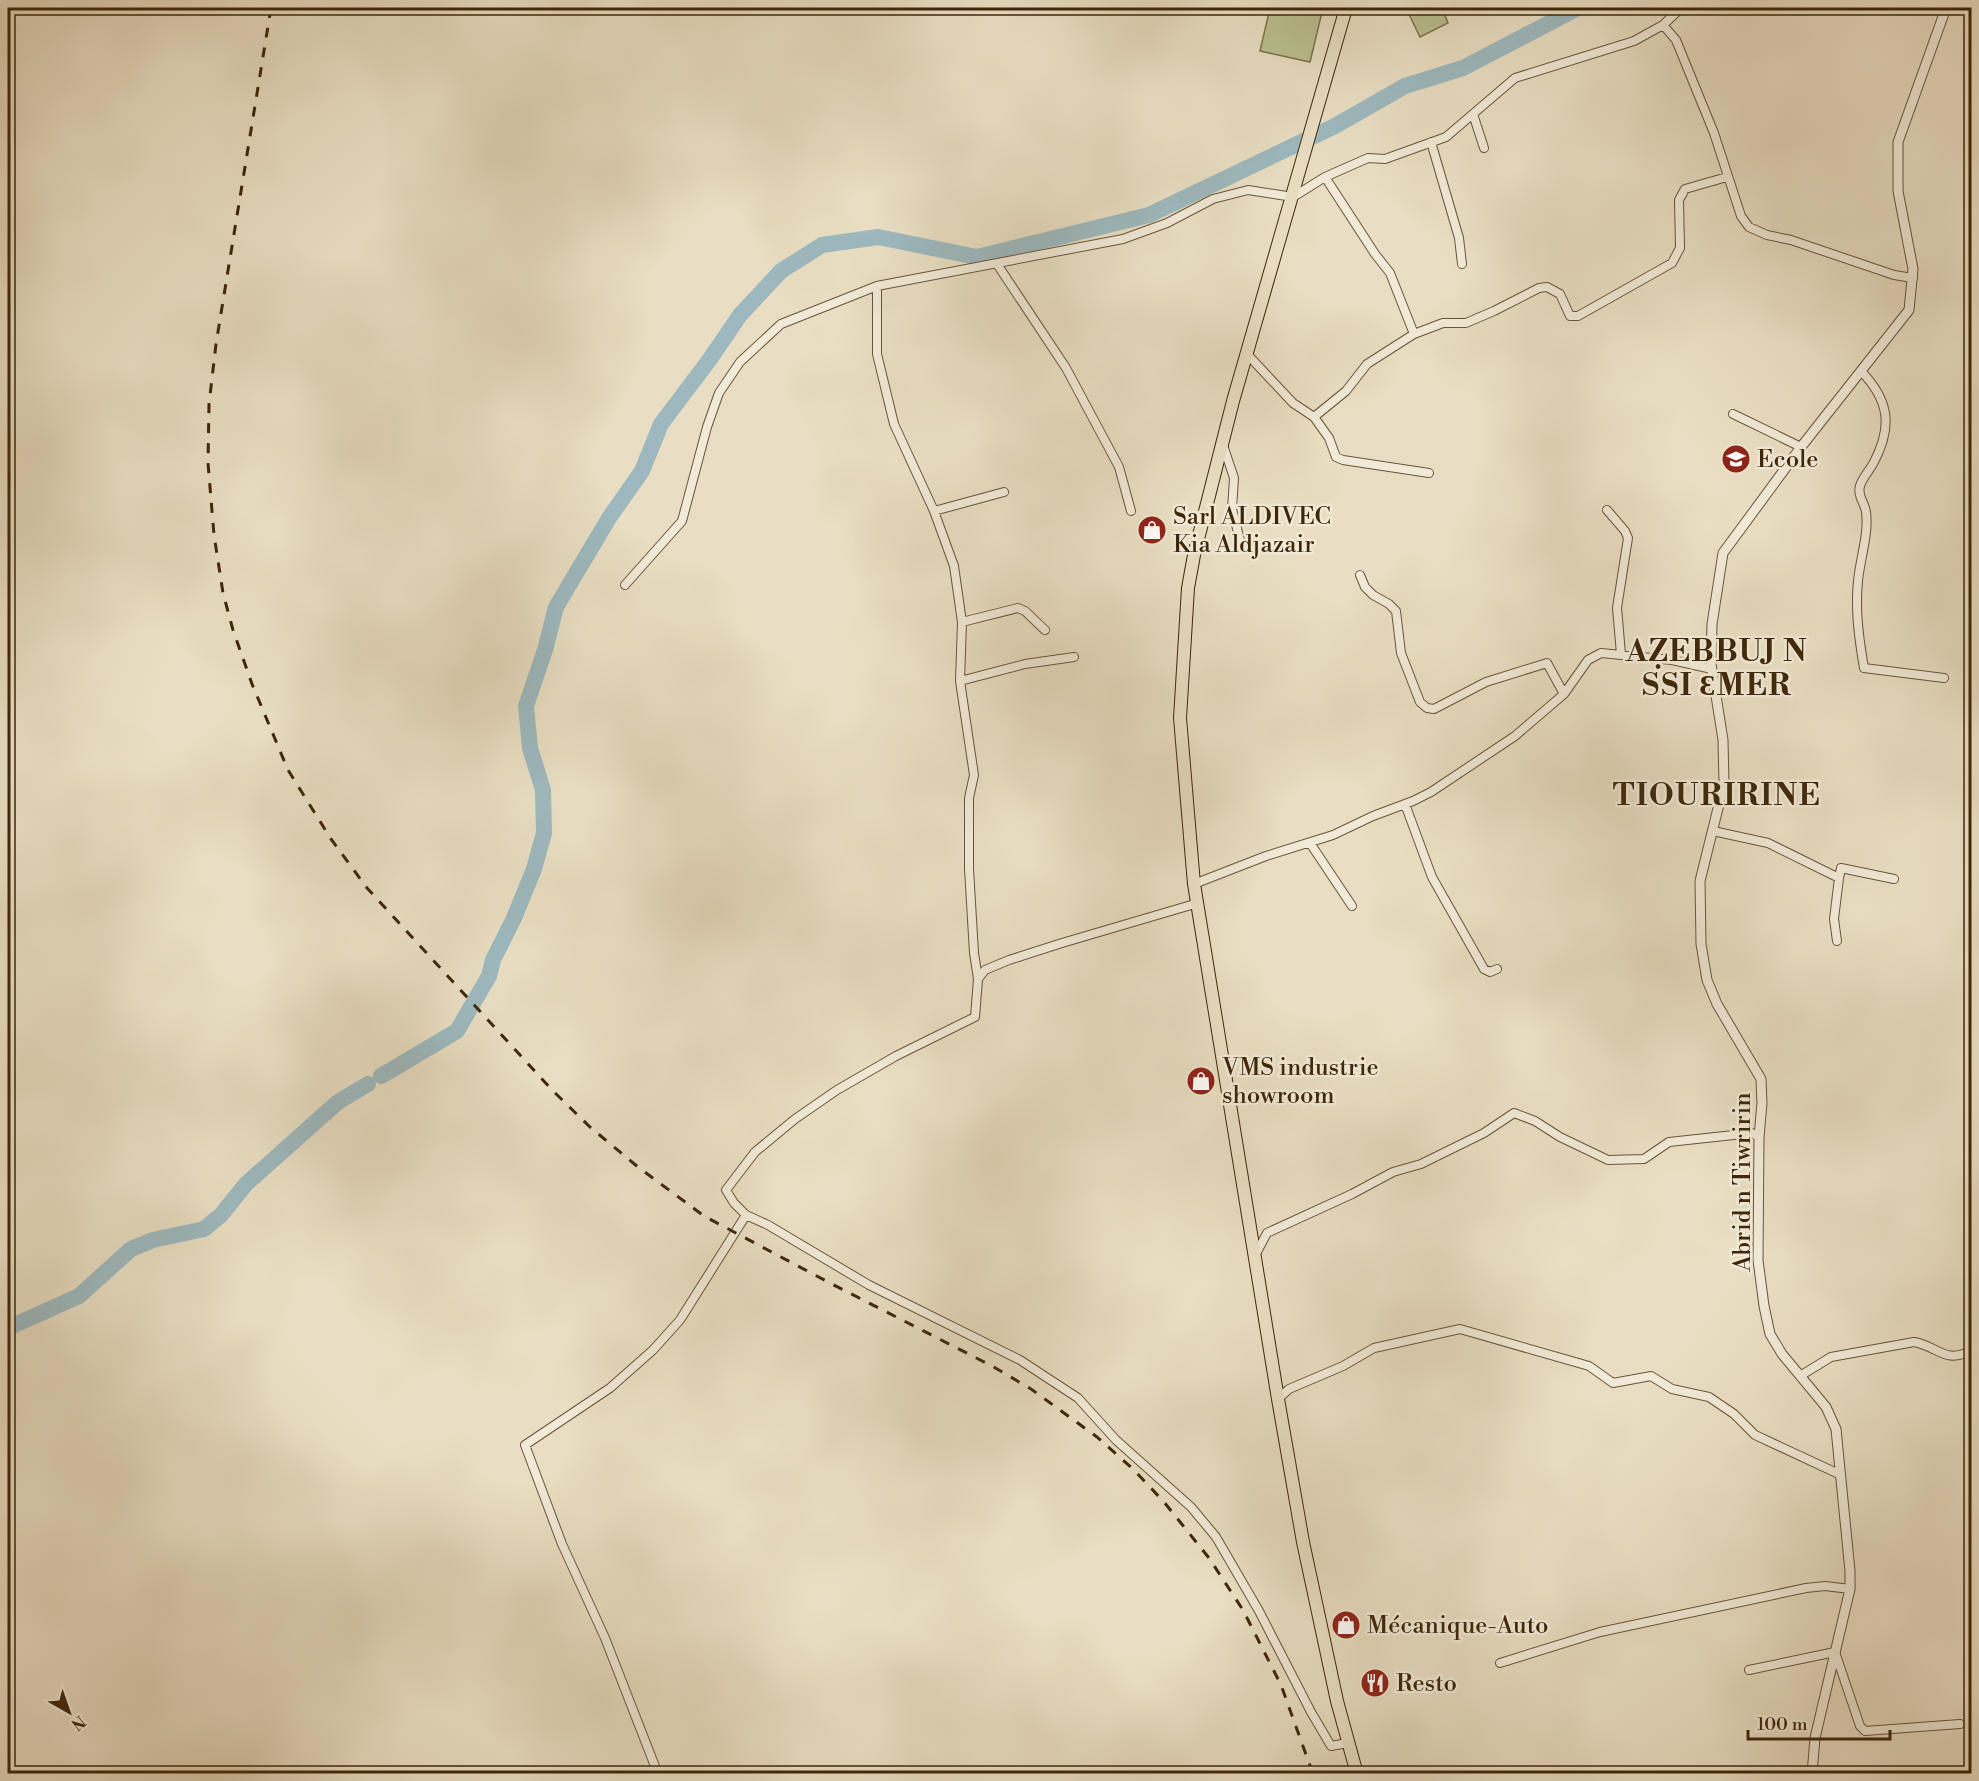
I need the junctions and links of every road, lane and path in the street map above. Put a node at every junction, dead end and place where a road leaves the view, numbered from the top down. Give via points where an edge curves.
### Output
1 (1346, 8) edge
2 (1681, 8) edge
3 (1946, 8) edge
4 (1663, 25) junction
5 (1473, 114) junction
6 (1431, 142) junction
7 (1484, 148) dead end
8 (1324, 177) junction
9 (1727, 177) junction
10 (1293, 197) junction
11 (997, 264) junction
12 (1462, 264) dead end
13 (1913, 279) junction
14 (877, 286) junction
15 (1414, 334) junction
16 (1247, 354) junction
17 (1861, 371) junction
18 (1733, 414) dead end
19 (1314, 417) junction
20 (1222, 444) junction
21 (1801, 447) junction
22 (1429, 473) dead end
23 (1004, 492) dead end
24 (1607, 510) dead end
25 (934, 511) junction
26 (1131, 511) dead end
27 (1241, 544) dead end
28 (1360, 575) dead end
29 (625, 585) dead end
30 (962, 622) junction
31 (1045, 630) dead end
32 (1621, 654) junction
33 (1074, 657) dead end
34 (1712, 669) junction
35 (1944, 678) dead end
36 (960, 681) junction
37 (1564, 694) junction
38 (1405, 804) junction
39 (1713, 831) junction
40 (1310, 843) junction
41 (1839, 878) junction
42 (1894, 879) dead end
43 (1194, 884) junction
44 (1198, 903) junction
45 (1352, 906) dead end
46 (1837, 941) dead end
47 (1497, 969) dead end
48 (978, 979) junction
49 (1759, 1137) junction
50 (746, 1215) junction
51 (1256, 1254) junction
52 (1971, 1350) edge
53 (1800, 1376) junction
54 (1278, 1399) junction
55 (1841, 1475) junction
56 (1850, 1589) junction
57 (1835, 1652) junction
58 (1500, 1663) dead end
59 (1749, 1670) dead end
60 (1960, 1724) dead end
61 (1348, 1743) junction
62 (658, 1773) edge
63 (1357, 1773) edge
64 (1812, 1773) edge

1 - 10 main road
2 - 4 street
3 - 13 street, Abrid n Tiwririn via 1898,142 1898,191
4 - 5 street via 1634,41 1515,78
4 - 9 street via 1676,40 1714,133
5 - 6 street via 1446,137
5 - 7 street
6 - 8 street via 1385,159 1368,158
6 - 12 street via 1459,238
8 - 10 street
8 - 15 street via 1390,273
9 - 13 street via 1749,227
9 - 15 street via 1685,189 1679,200 1680,248 1672,263 1578,316 1570,316 1560,294 1547,287 1466,323 1443,323
10 - 11 street via 1248,190 1213,199 1167,223 1124,238
10 - 16 main road
11 - 14 street
11 - 26 street via 1066,368 1119,467
13 - 17 street, Abrid n Tiwririn via 1909,310
14 - 25 street via 878,354 894,424
14 - 29 street via 781,324 740,362 719,393 682,521
15 - 19 street via 1367,364 1346,391
16 - 19 street via 1293,403
16 - 20 main road
17 - 21 street, Abrid n Tiwririn
17 - 35 street via 1883,400 1886,420 1884,441 1860,486 1866,512 1857,624 1863,668
18 - 21 street
19 - 22 street via 1329,438 1336,457
20 - 27 street via 1234,478 1233,509
20 - 43 main road via 1188,588 1182,668 1180,718
21 - 34 street, Abrid n Tiwririn via 1723,553 1712,624
23 - 25 street
24 - 32 street via 1628,538 1617,608
25 - 30 street via 954,566
28 - 37 street via 1365,587 1396,611 1401,652 1420,702 1427,708 1434,709 1486,682 1547,663
30 - 31 street via 1018,608
30 - 36 street
32 - 34 street
32 - 37 street via 1601,653 1588,660
33 - 36 street via 1025,664
34 - 39 street, Abrid n Tiwririn via 1723,740 1724,784
36 - 48 street via 974,775 969,798 969,869
37 - 38 street via 1515,736 1431,792
38 - 40 street
38 - 47 street via 1432,877 1484,969
39 - 41 street via 1767,843
39 - 49 street, Abrid n Tiwririn via 1700,881 1701,944 1716,1004 1761,1079
40 - 43 street
40 - 45 street
41 - 42 street via 1841,868
41 - 46 street via 1834,919
43 - 44 main road
44 - 48 street via 1009,960 985,970
44 - 51 main road
48 - 50 street via 975,1017 837,1090 755,1152 726,1190
49 - 51 street via 1752,1133 1670,1142 1644,1159 1608,1160 1514,1113 1484,1133 1421,1164 1393,1172 1267,1233
49 - 53 street, Abrid n Tiwririn via 1758,1260 1764,1306 1770,1334
50 - 61 street via 869,1284 1020,1360 1078,1398 1116,1440 1191,1507 1216,1537 1331,1746
50 - 62 street via 680,1320 653,1350 610,1388 525,1445
51 - 54 main road
52 - 53 street via 1955,1357 1914,1342 1830,1357
53 - 55 street, Abrid n Tiwririn via 1826,1407 1836,1429
54 - 55 street via 1289,1389 1374,1348 1460,1329 1589,1366 1613,1383 1651,1376 1672,1389 1709,1397 1755,1435
54 - 61 main road via 1304,1542
55 - 56 street, Abrid n Tiwririn
56 - 57 street, Abrid n Tiwririn
56 - 58 street via 1825,1586 1795,1590 1600,1632
57 - 59 street
57 - 60 street via 1865,1731
57 - 64 street, Abrid n Tiwririn via 1815,1738
61 - 63 main road

